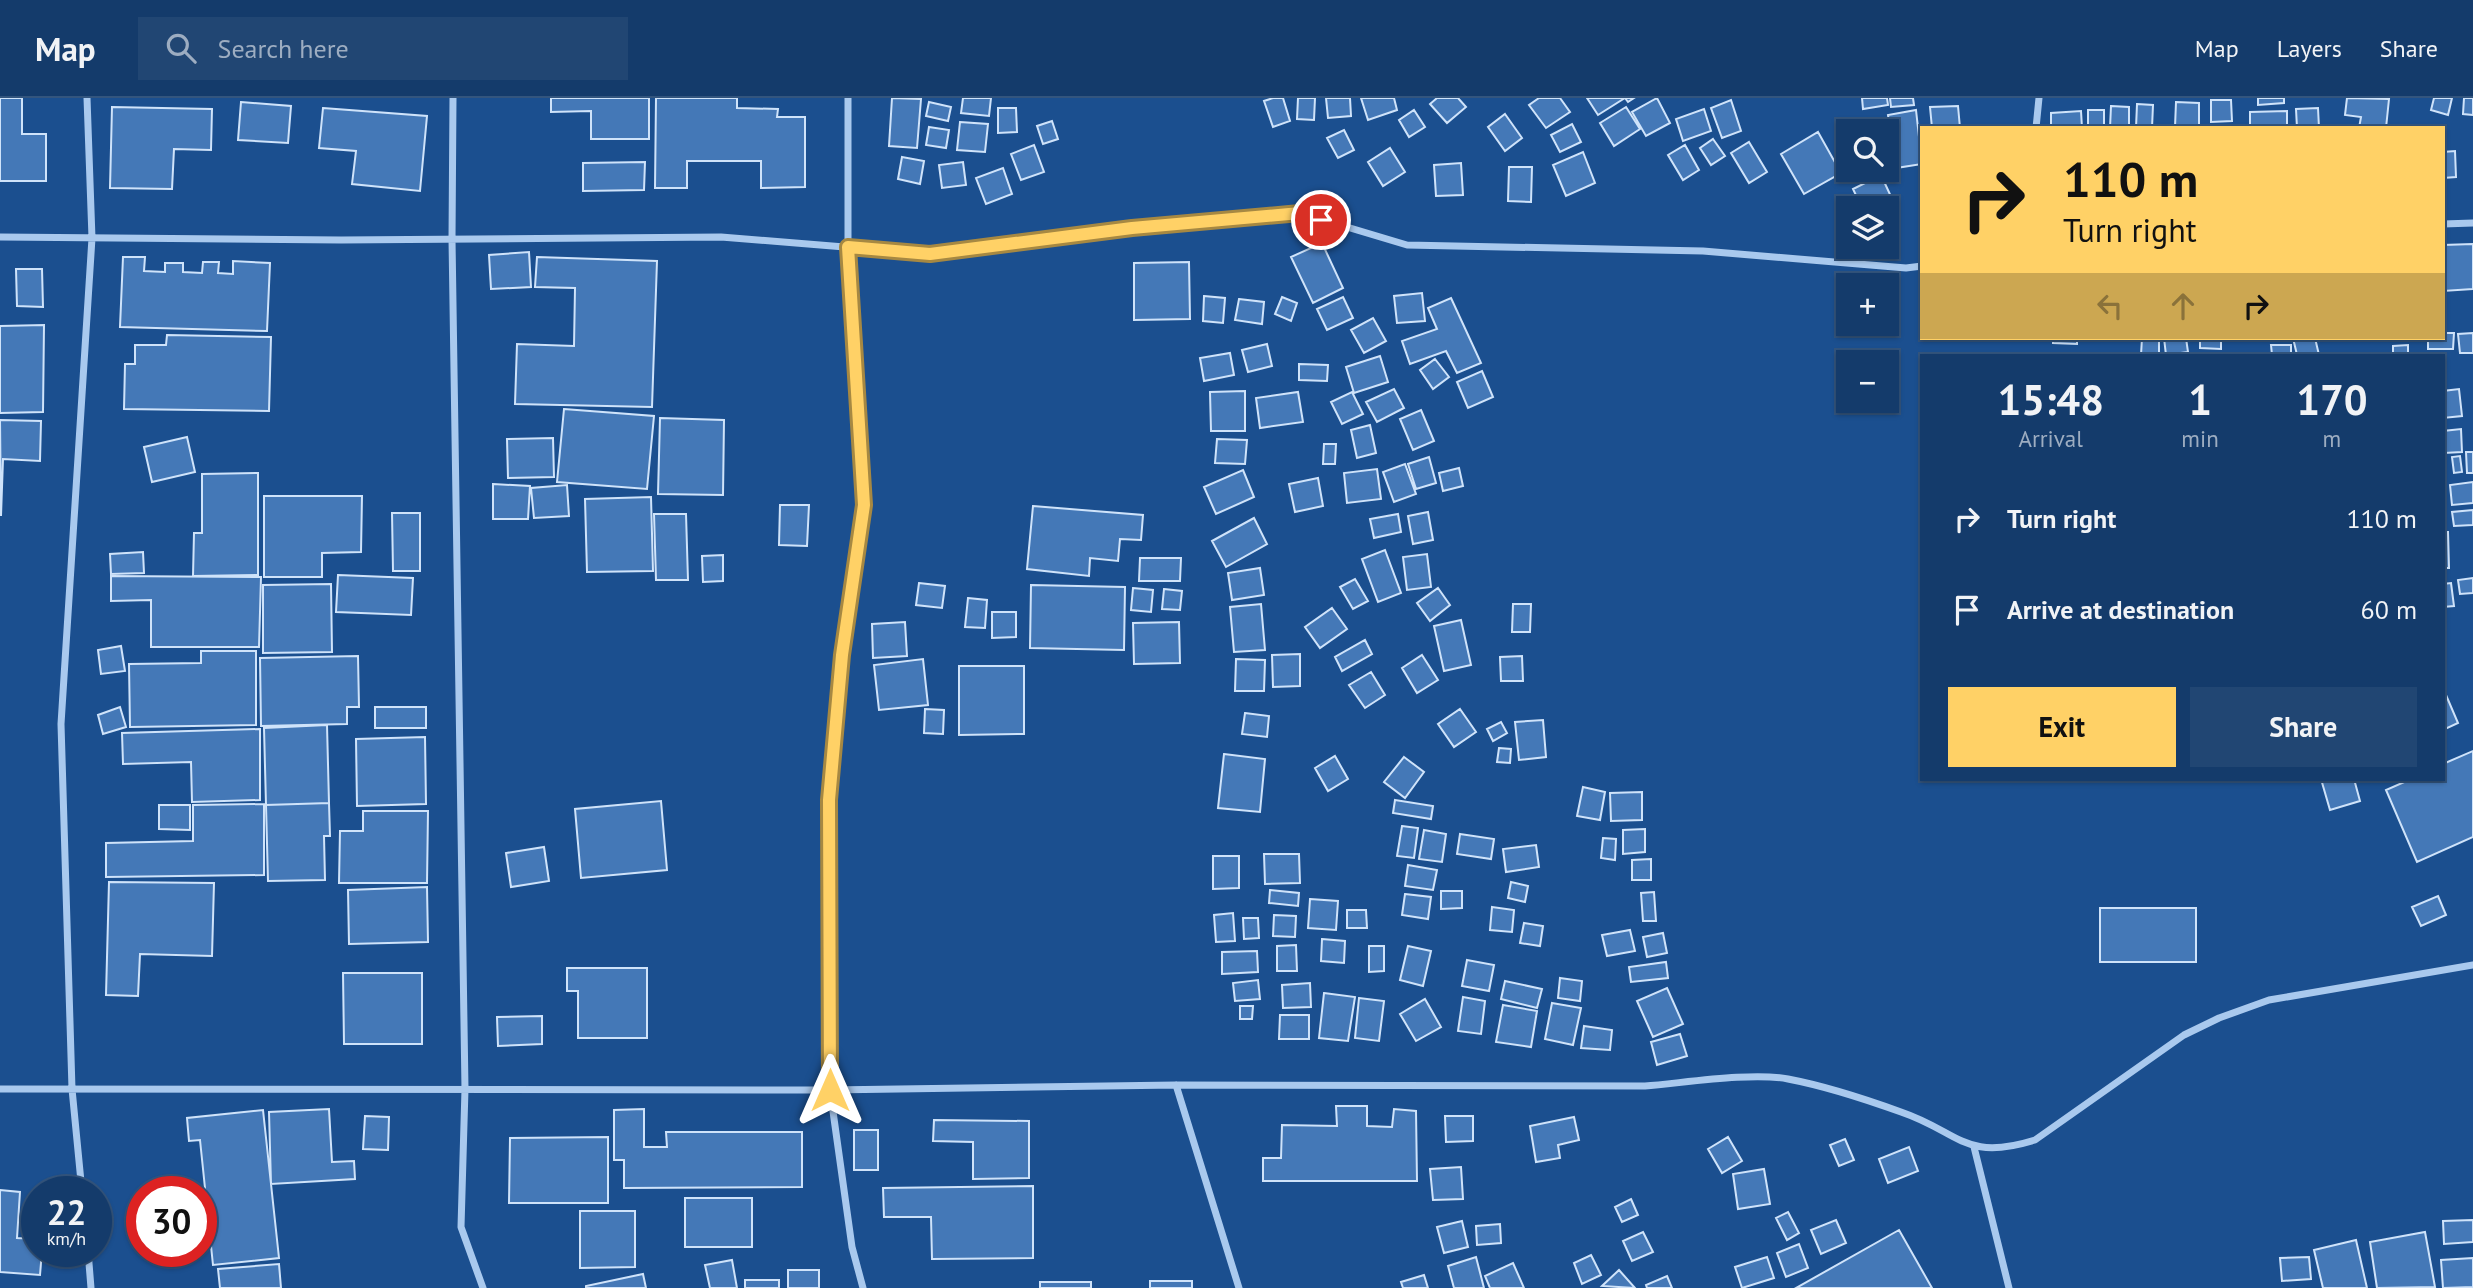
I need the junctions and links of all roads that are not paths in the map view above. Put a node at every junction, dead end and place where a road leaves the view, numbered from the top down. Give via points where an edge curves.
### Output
1 (87, 98) edge
2 (453, 98) edge
3 (849, 98) edge
4 (2039, 98) edge
5 (2035, 126) edge
6 (2445, 223) edge
7 (2473, 223) edge
8 (0, 237) edge
9 (92, 238) junction
10 (452, 239) junction
11 (848, 247) junction
12 (1920, 266) edge
13 (2473, 965) edge
14 (1176, 1085) junction
15 (0, 1089) edge
16 (72, 1089) junction
17 (466, 1089) junction
18 (830, 1090) junction
19 (1974, 1147) junction
20 (80, 1176) edge
21 (89, 1267) edge
22 (91, 1288) edge
23 (483, 1288) edge
24 (863, 1288) edge
25 (1239, 1288) edge
26 (2009, 1288) edge

1 - 9 street
2 - 10 street
3 - 11 street
4 - 5 street
6 - 7 street
8 - 9 street
9 - 10 street
9 - 16 street via 61,724
10 - 11 street via 720,237
10 - 17 street
11 - 12 street via 930,254 1132,228 1300,213 1407,245 1703,251
11 - 18 street via 864,505 842,655 829,800
13 - 19 street via 2269,1000 2184,1035 2035,1140 2006,1149
14 - 18 street
14 - 19 street via 1645,1086 1787,1079 1903,1112
14 - 25 street
15 - 16 street
16 - 17 street
16 - 20 street
17 - 18 street
17 - 23 street via 461,1227
18 - 24 street via 852,1247
19 - 26 street
21 - 22 street

